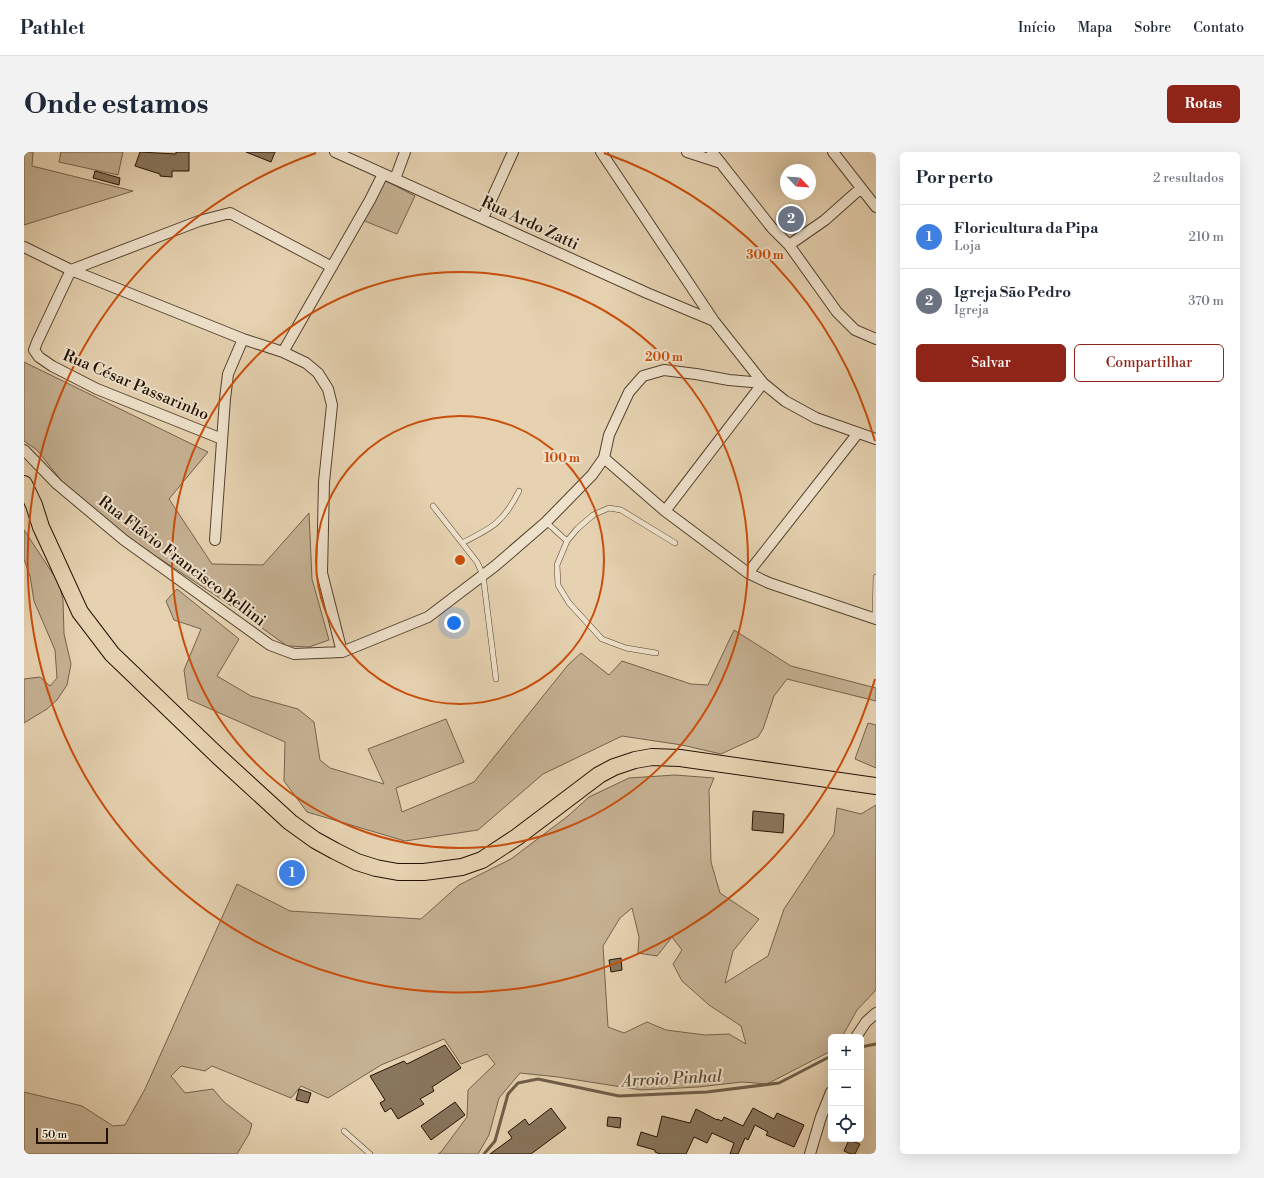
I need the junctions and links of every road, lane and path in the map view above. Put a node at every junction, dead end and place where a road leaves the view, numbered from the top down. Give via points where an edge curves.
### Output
1 (335, 152) edge
2 (405, 152) edge
3 (513, 152) edge
4 (601, 152) edge
5 (687, 152) edge
6 (712, 152) edge
7 (833, 152) edge
8 (721, 163) junction
9 (383, 174) junction
10 (395, 179) junction
11 (861, 188) junction
12 (876, 207) edge
13 (483, 218) junction
14 (789, 245) junction
15 (24, 247) edge
16 (332, 267) junction
17 (71, 270) junction
18 (714, 321) junction
19 (243, 339) junction
20 (876, 339) edge
21 (283, 352) junction
22 (763, 383) junction
23 (858, 433) junction
24 (222, 438) junction
25 (876, 439) edge
26 (24, 450) edge
27 (604, 458) junction
28 (24, 484) edge
29 (519, 491) dead end
30 (29, 499) edge
31 (433, 506) dead end
32 (665, 511) junction
33 (546, 522) junction
34 (215, 540) dead end
35 (567, 541) junction
36 (462, 543) junction
37 (675, 543) dead end
38 (748, 573) junction
39 (483, 576) junction
40 (876, 577) edge
41 (876, 618) edge
42 (342, 652) junction
43 (656, 653) dead end
44 (496, 678) dead end
45 (876, 786) edge
46 (876, 1013) edge
47 (858, 1034) edge
48 (828, 1100) edge
49 (344, 1131) dead end
50 (370, 1154) edge
51 (810, 1154) edge

1 - 9 street, Rua Ardo Zatti
2 - 10 street
3 - 13 street
4 - 18 street
5 - 8 street
6 - 8 street
7 - 11 street
8 - 14 street via 772,228
9 - 10 street, Rua Ardo Zatti
9 - 16 street
10 - 13 street, Rua Ardo Zatti
11 - 12 street
11 - 14 street via 825,220
13 - 18 street, Rua Ardo Zatti
14 - 20 street via 837,312 855,330
15 - 17 street
16 - 17 street via 230,213 199,221
16 - 21 street
17 - 19 street
17 - 24 street, Rua César Passarinho via 34,350 39,357 97,389
18 - 22 street
19 - 21 street
19 - 24 street via 228,374
21 - 42 street via 306,363 318,373 328,389 332,405 324,482 322,573
22 - 23 street via 785,401 816,418
22 - 27 street via 664,370 643,376 629,392 609,435
22 - 32 street
23 - 25 street
23 - 38 street
24 - 34 street
26 - 42 street, Rua Flávio Francisco Bellini via 57,484 124,540 270,645 294,654
27 - 32 street
27 - 33 street, Rua Flávio Francisco Bellini via 592,475
28 - 30 main road
29 - 36 lane via 511,507 499,521
30 - 45 main road via 80,612 112,654 290,822 328,848 357,862 398,872 424,872 462,867 482,860 599,775 614,767 652,757 680,758
31 - 36 lane
32 - 38 street
33 - 35 lane
33 - 39 street, Rua Flávio Francisco Bellini
35 - 37 lane via 593,515 609,508 621,510
35 - 43 lane via 557,565 558,585 569,603 602,639 626,648
36 - 39 lane via 477,562
38 - 41 street via 769,583
39 - 42 street, Rua Flávio Francisco Bellini via 428,617
39 - 44 lane
40 - 41 lane
46 - 47 street
48 - 51 street
49 - 50 lane

